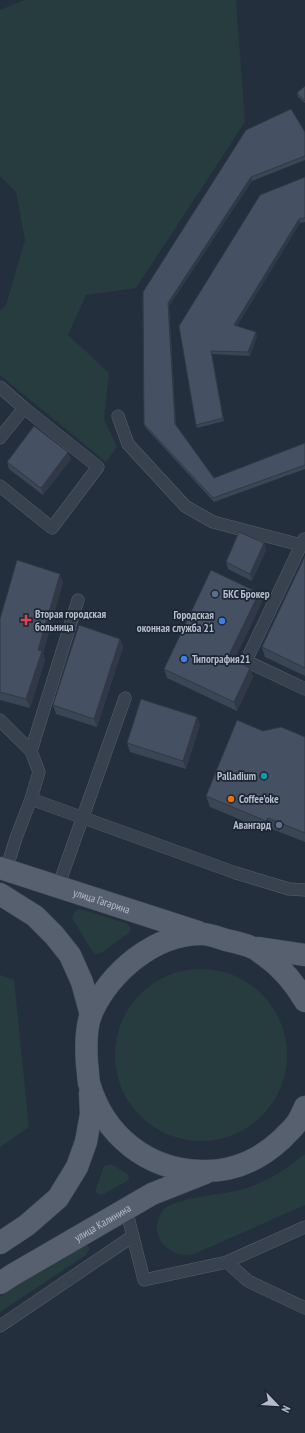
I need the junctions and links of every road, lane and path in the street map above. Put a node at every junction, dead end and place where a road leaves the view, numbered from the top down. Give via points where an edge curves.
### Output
1 (0, 387) edge
2 (24, 408) junction
3 (118, 416) dead end
4 (0, 438) edge
5 (0, 486) edge
6 (303, 541) edge
7 (78, 600) dead end
8 (305, 689) edge
9 (125, 698) dead end
10 (0, 720) edge
11 (31, 751) junction
12 (31, 800) junction
13 (83, 818) junction
14 (3, 869) edge
15 (58, 886) junction
16 (305, 890) edge
17 (0, 894) edge
18 (203, 934) junction
19 (253, 948) junction
20 (305, 955) edge
21 (305, 1001) edge
22 (91, 1015) junction
23 (89, 1082) junction
24 (302, 1117) edge
25 (210, 1171) junction
26 (126, 1209) junction
27 (305, 1227) edge
28 (132, 1236) junction
29 (0, 1243) edge
30 (227, 1262) junction
31 (0, 1283) edge
32 (305, 1308) edge
33 (0, 1326) edge

1 - 2 lane
2 - 4 lane
2 - 5 lane via 98,467 52,528
3 - 6 lane via 128,444 185,506 213,522
6 - 8 lane via 246,661
7 - 11 lane
9 - 13 lane
10 - 11 lane
11 - 12 lane via 39,772
12 - 13 lane
12 - 14 lane
13 - 15 lane
13 - 16 lane via 236,873 289,889
14 - 15 main road, улица Гагарина
15 - 18 main road, улица Гагарина
17 - 22 main road via 35,916 70,955 82,982
18 - 19 main road, улица Гагарина
18 - 22 main road via 176,937 150,948 125,966 108,986
19 - 20 main road
19 - 21 main road via 278,965
22 - 23 main road via 85,1047
23 - 25 main road via 102,1114 120,1138 140,1154 186,1171
23 - 29 main road via 91,1114 86,1142 77,1167 58,1198 27,1225
24 - 25 main road via 275,1145 254,1160 233,1168
25 - 26 main road, улица Калинина via 152,1194
26 - 28 lane
26 - 31 main road, улица Калинина
27 - 30 lane
28 - 30 lane via 144,1280
28 - 33 lane
30 - 32 lane via 248,1281

